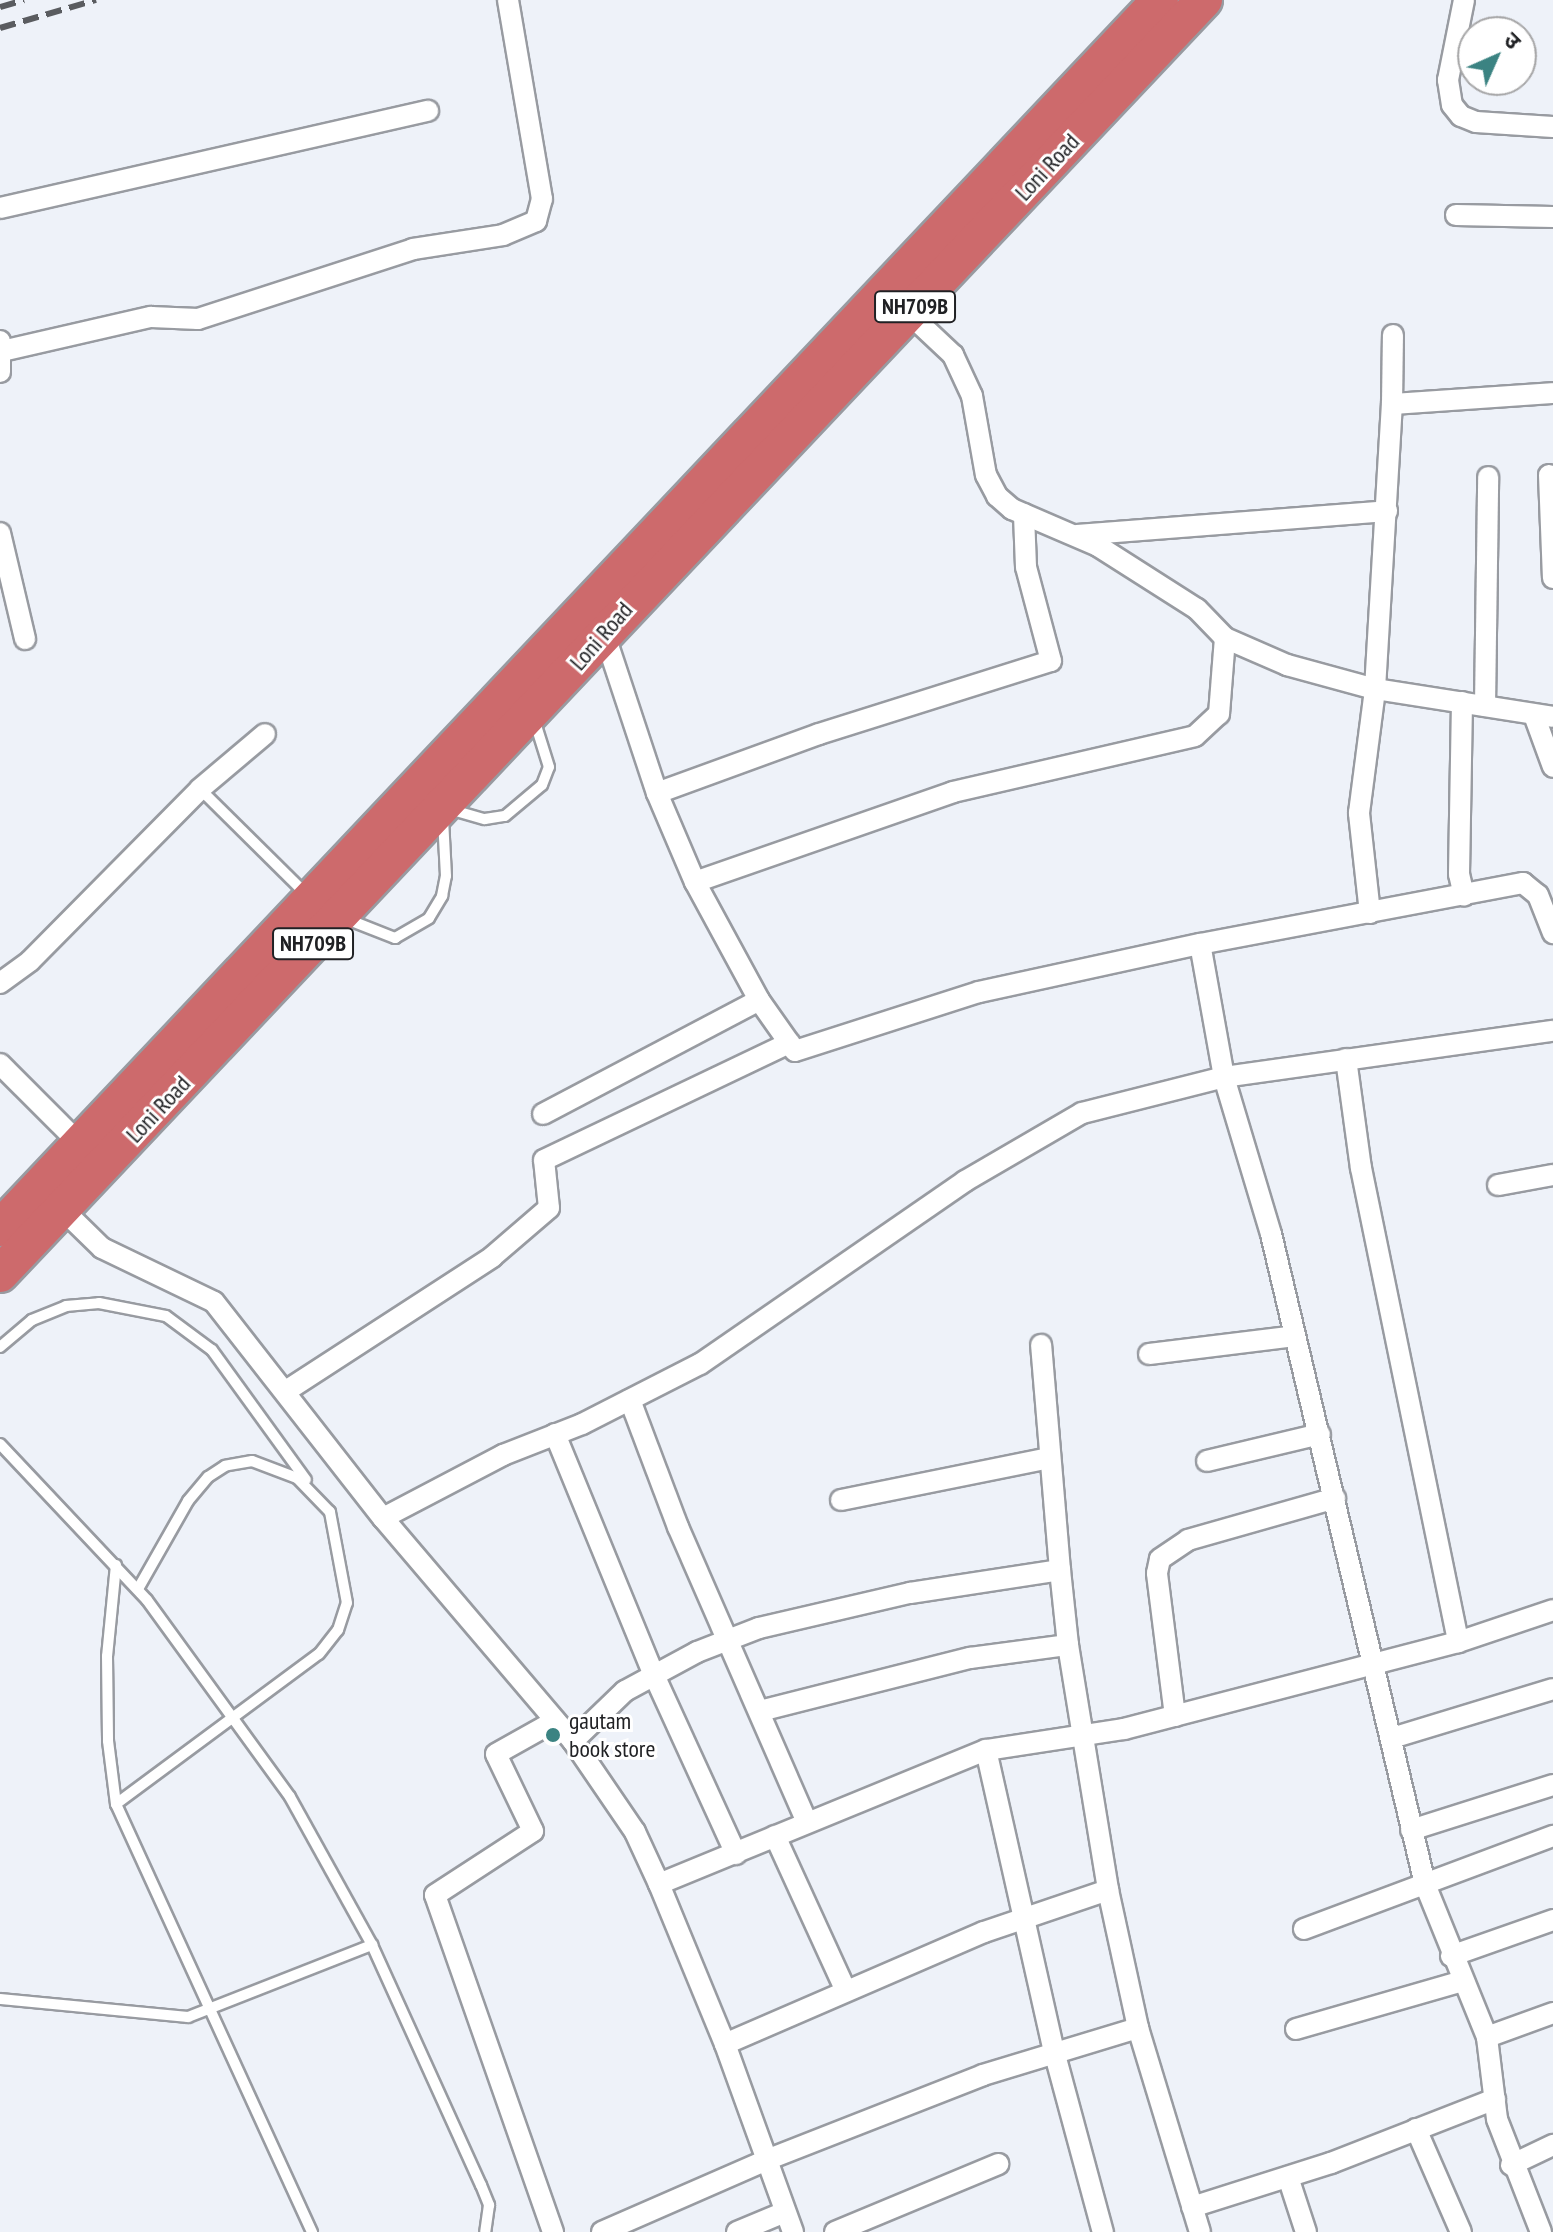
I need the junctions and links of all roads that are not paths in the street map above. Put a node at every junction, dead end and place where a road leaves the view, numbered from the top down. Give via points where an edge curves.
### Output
1 (508, 0) edge
2 (1160, 0) edge
3 (1204, 0) edge
4 (1464, 0) edge
5 (428, 111) dead end
6 (1553, 127) edge
7 (0, 208) edge
8 (1456, 215) dead end
9 (1553, 217) edge
10 (897, 302) junction
11 (1393, 335) dead end
12 (1, 355) edge
13 (1553, 393) edge
14 (1392, 404) junction
15 (1549, 475) dead end
16 (1488, 477) dead end
17 (1387, 511) junction
18 (1024, 514) junction
19 (0, 533) edge
20 (1077, 535) junction
21 (1553, 578) edge
22 (605, 636) junction
23 (1225, 638) junction
24 (25, 639) dead end
25 (1375, 689) junction
26 (1462, 702) junction
27 (1485, 706) junction
28 (531, 714) junction
29 (1544, 716) edge
30 (265, 734) dead end
31 (1553, 767) edge
32 (200, 789) junction
33 (657, 793) junction
34 (431, 796) junction
35 (695, 882) junction
36 (1464, 895) junction
37 (326, 907) junction
38 (1370, 913) junction
39 (1553, 933) edge
40 (1200, 944) junction
41 (0, 983) edge
42 (759, 1000) junction
43 (1553, 1031) edge
44 (789, 1043) junction
45 (1346, 1059) junction
46 (0, 1064) edge
47 (1224, 1077) junction
48 (543, 1114) dead end
49 (80, 1144) junction
50 (1553, 1175) edge
51 (1498, 1185) dead end
52 (62, 1209) junction
53 (0, 1228) edge
54 (0, 1274) edge
55 (1295, 1336) junction
56 (1041, 1345) dead end
57 (0, 1347) edge
58 (1149, 1354) dead end
59 (286, 1391) junction
60 (630, 1400) junction
61 (555, 1434) junction
62 (1320, 1434) junction
63 (0, 1444) edge
64 (1049, 1458) junction
65 (1207, 1461) dead end
66 (317, 1495) junction
67 (1335, 1498) junction
68 (841, 1500) dead end
69 (383, 1518) junction
70 (116, 1565) junction
71 (1060, 1570) junction
72 (138, 1589) junction
73 (1553, 1610) edge
74 (726, 1641) junction
75 (1458, 1642) junction
76 (1068, 1645) junction
77 (1376, 1663) junction
78 (654, 1675) junction
79 (1553, 1689) edge
80 (760, 1711) junction
81 (232, 1714) junction
82 (1175, 1716) junction
83 (555, 1721) junction
84 (1080, 1734) junction
85 (1392, 1738) junction
86 (573, 1741) junction
87 (986, 1750) junction
88 (1553, 1785) edge
89 (116, 1804) junction
90 (806, 1820) junction
91 (1411, 1830) junction
92 (775, 1836) junction
93 (1553, 1836) edge
94 (736, 1854) junction
95 (659, 1884) junction
96 (1425, 1884) junction
97 (1108, 1890) junction
98 (1025, 1918) junction
99 (1553, 1920) edge
100 (1304, 1929) dead end
101 (372, 1945) junction
102 (1451, 1956) junction
103 (1462, 1981) junction
104 (845, 1989) junction
105 (0, 1999) edge
106 (208, 2011) junction
107 (1553, 2013) edge
108 (1138, 2028) junction
109 (1296, 2029) dead end
110 (1487, 2037) junction
111 (725, 2044) junction
112 (1054, 2051) junction
113 (1495, 2099) junction
114 (1416, 2129) junction
115 (1553, 2145) edge
116 (769, 2159) junction
117 (998, 2164) dead end
118 (1511, 2165) junction
119 (1288, 2177) junction
120 (1192, 2207) junction
121 (785, 2212) junction
122 (312, 2232) edge
123 (485, 2232) edge
124 (553, 2232) edge
125 (602, 2232) edge
126 (737, 2232) edge
127 (793, 2232) edge
128 (835, 2232) edge
129 (1103, 2232) edge
130 (1200, 2232) edge
131 (1306, 2232) edge
132 (1461, 2232) edge
133 (1541, 2232) edge

1 - 12 street via 542,199 536,221 503,235 413,249 198,319 151,317
2 - 10 highway, Loni Road / NH709B
3 - 10 highway, Loni Road / NH709B
4 - 6 street via 1448,80 1452,105 1476,122
5 - 7 street
8 - 9 street
10 - 18 street via 953,355 972,396 986,475 997,496
10 - 22 highway, Loni Road / NH709B
10 - 34 highway, Loni Road / NH709B
11 - 14 street
13 - 14 street
14 - 17 street
15 - 21 street
16 - 27 street
17 - 20 street
17 - 25 street
18 - 20 street
18 - 33 street via 1026,567 1051,661 819,734
19 - 24 street
20 - 23 street via 1197,609
22 - 28 highway, Loni Road / NH709B
22 - 33 street
23 - 25 street via 1287,665
23 - 35 street via 1219,714 1195,736 953,792
25 - 26 street
25 - 38 street via 1359,813
26 - 27 street
26 - 36 street via 1459,874
27 - 29 street
28 - 34 highway, Loni Road / NH709B
28 - 34 lane via 549,767 542,785 505,816 485,819
29 - 31 street
30 - 32 street
32 - 37 lane
32 - 41 street via 30,961
33 - 35 street
34 - 37 highway, Loni Road / NH709B
34 - 37 lane via 446,876 429,918 395,938
35 - 42 street
36 - 38 street
36 - 39 street via 1523,883 1538,895
37 - 49 highway, Loni Road / NH709B
37 - 52 highway, Loni Road / NH709B
38 - 40 street
40 - 44 street via 979,992 795,1051
40 - 47 street
42 - 44 street
42 - 48 street
43 - 45 street
44 - 59 street via 544,1160 549,1208 492,1257
45 - 47 street
45 - 75 street via 1361,1168
46 - 49 street
47 - 55 street
47 - 60 street via 1082,1113 1027,1141 700,1364
49 - 53 highway, Loni Road / NH709B
50 - 51 street
52 - 54 highway, Loni Road / NH709B
52 - 59 street via 102,1248 214,1302
55 - 58 street
55 - 62 street
56 - 64 street
57 - 66 lane via 32,1320 66,1306 99,1303 166,1316 212,1350
59 - 69 street
60 - 61 street
60 - 74 street
61 - 69 street
61 - 78 street
62 - 65 street
62 - 67 street
63 - 70 lane
64 - 68 street
64 - 71 street
66 - 72 lane via 279,1468 252,1461 225,1466 188,1501
66 - 81 lane via 337,1533 347,1588 338,1630 319,1654
67 - 77 street
67 - 82 street via 1188,1540 1160,1559 1157,1573
69 - 83 street
70 - 72 lane
70 - 89 lane via 107,1656 108,1741
71 - 74 street via 910,1593 759,1628
71 - 76 street
72 - 81 lane
73 - 75 street
74 - 78 street
74 - 80 street
75 - 77 street
76 - 80 street via 970,1658
76 - 84 street
77 - 82 street
77 - 85 street
78 - 86 street via 625,1691
78 - 94 street
79 - 85 street
80 - 90 street
81 - 89 lane
81 - 101 lane via 290,1797
82 - 84 street
83 - 86 street
83 - 124 street via 496,1754 533,1831 435,1895
84 - 87 street
84 - 97 street
85 - 91 street
86 - 95 street via 635,1832
87 - 90 street
87 - 98 street
88 - 91 street
89 - 106 lane
90 - 92 street
91 - 96 street
92 - 94 street
92 - 104 street
93 - 96 street
94 - 95 street
95 - 111 street
96 - 100 street
96 - 102 street
97 - 98 street
97 - 108 street
98 - 104 street
98 - 112 street
99 - 102 street
101 - 106 lane
101 - 123 lane via 489,2205
102 - 103 street
103 - 109 street
103 - 110 street
104 - 111 street
105 - 106 lane via 147,2016
106 - 122 lane
107 - 110 street
108 - 112 street
108 - 120 street
110 - 113 street
111 - 116 street
112 - 116 street
112 - 129 street
113 - 114 street
113 - 118 street
114 - 119 street
114 - 132 street
115 - 118 street
116 - 121 street
116 - 125 street
117 - 128 street
118 - 133 street
119 - 120 street
119 - 131 street
120 - 130 street
121 - 126 street
121 - 127 street

